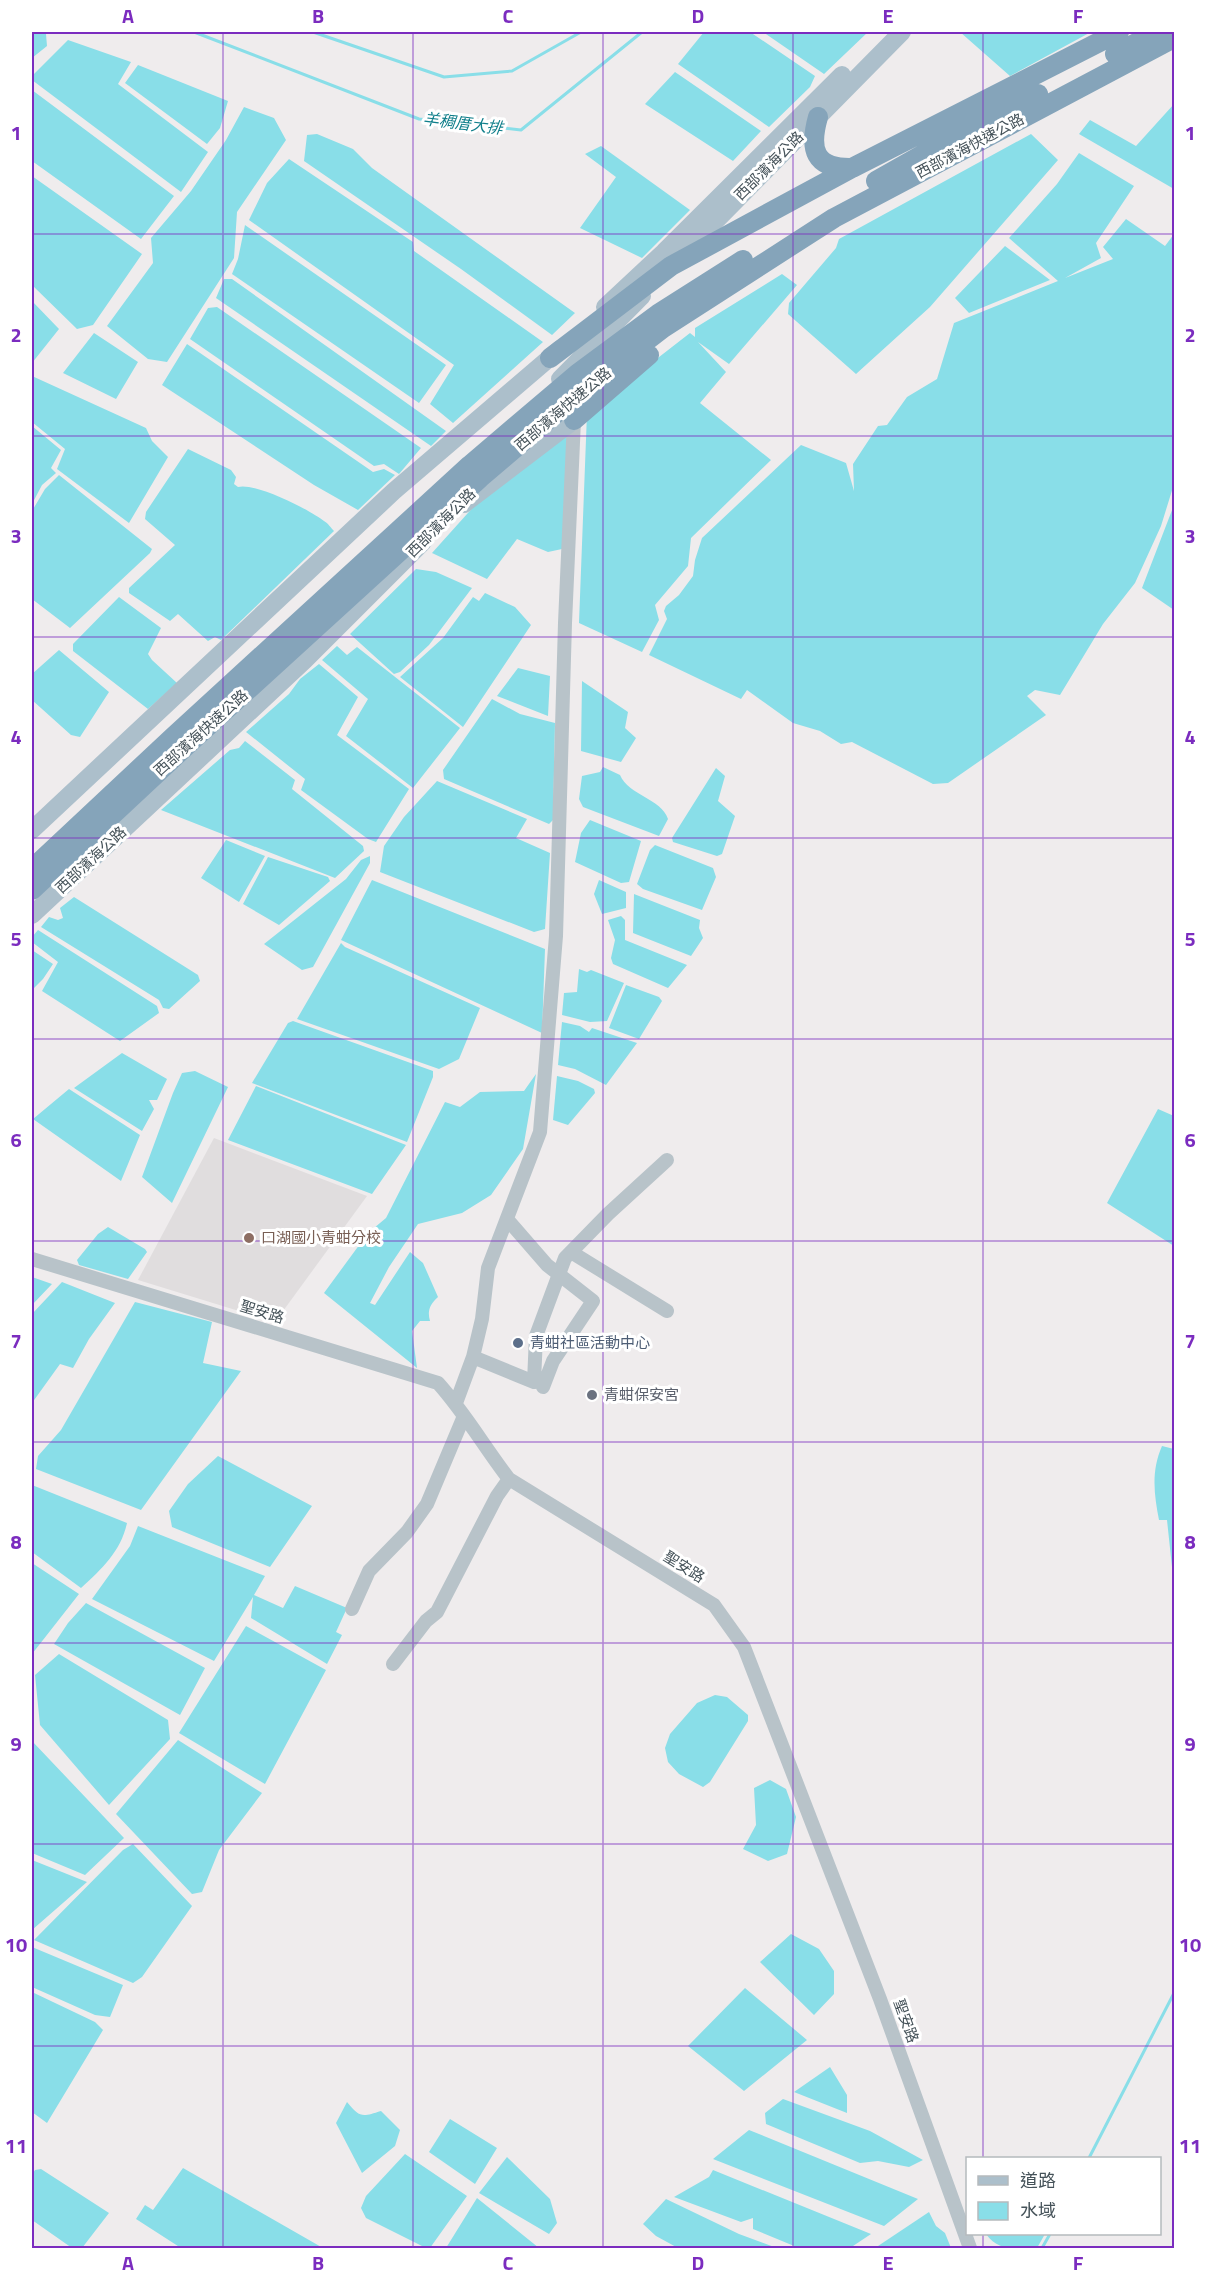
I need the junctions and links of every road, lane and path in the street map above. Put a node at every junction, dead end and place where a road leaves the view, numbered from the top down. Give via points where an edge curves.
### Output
1 (886, 32) edge
2 (902, 32) edge
3 (1119, 32) edge
4 (1157, 32) edge
5 (1174, 38) edge
6 (1174, 51) edge
7 (818, 117) junction
8 (852, 168) junction
9 (671, 266) junction
10 (550, 358) junction
11 (558, 381) junction
12 (574, 420) junction
13 (464, 504) junction
14 (179, 742) junction
15 (32, 830) edge
16 (32, 869) edge
17 (32, 890) edge
18 (32, 915) edge
19 (667, 1160) dead end
20 (507, 1219) junction
21 (571, 1252) junction
22 (32, 1258) edge
23 (558, 1275) junction
24 (667, 1311) dead end
25 (473, 1357) junction
26 (543, 1387) dead end
27 (456, 1403) junction
28 (464, 1416) junction
29 (509, 1479) junction
30 (352, 1609) dead end
31 (393, 1664) dead end
32 (970, 2248) edge

1 - 10 main road, 西部濱海公路 via 664,252
2 - 7 main road, 西部濱海公路
3 - 8 highway
4 - 14 highway, 西部濱海快速公路 via 928,151 658,314 577,374 470,465
5 - 14 highway, 西部濱海快速公路 via 834,218 663,328 588,385
6 - 12 highway via 876,206 749,277 674,333
7 - 8 highway via 813,136 822,162 836,169
7 - 9 main road, 西部濱海公路
8 - 9 highway
9 - 10 highway
9 - 11 main road, 西部濱海公路
10 - 11 street
10 - 15 main road, 西部濱海公路 via 394,491
11 - 12 street
11 - 13 main road, 西部濱海公路
12 - 13 main road
12 - 20 street via 556,936 540,1132
13 - 18 main road, 西部濱海公路 via 305,660
14 - 16 highway, 西部濱海快速公路
14 - 17 highway, 西部濱海快速公路
19 - 21 street
20 - 23 street
20 - 25 street via 488,1268
21 - 23 street
21 - 24 street
22 - 27 street, 聖安路 via 438,1383
23 - 25 street via 536,1336 534,1382
23 - 26 street via 592,1301 554,1361
25 - 27 street
27 - 28 street, 聖安路
28 - 29 street, 聖安路
28 - 30 street via 427,1504 407,1532 369,1571
29 - 31 street via 437,1612
29 - 32 street, 聖安路 via 714,1605 744,1647 880,1999

